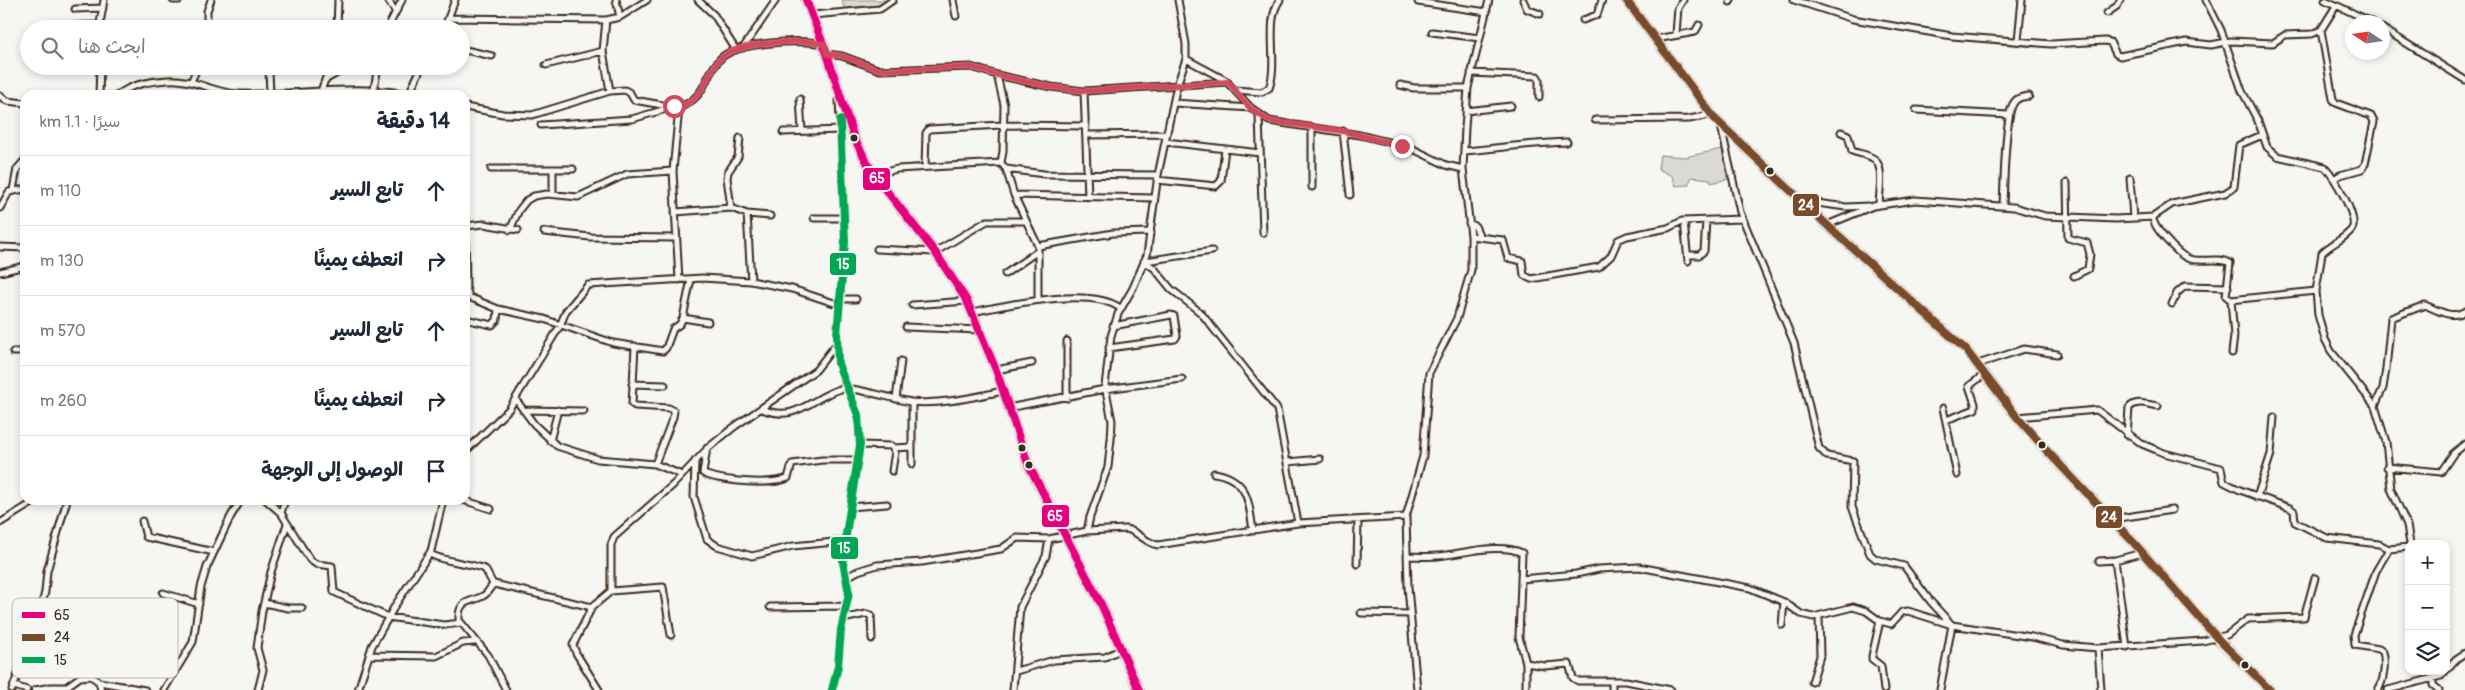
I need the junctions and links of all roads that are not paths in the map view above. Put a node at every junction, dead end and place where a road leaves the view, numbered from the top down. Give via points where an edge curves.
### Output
1 (104, 0) edge
2 (173, 0) edge
3 (179, 0) edge
4 (211, 0) edge
5 (338, 0) edge
6 (388, 0) edge
7 (402, 0) edge
8 (455, 0) edge
9 (616, 0) edge
10 (648, 0) edge
11 (698, 0) edge
12 (776, 0) edge
13 (807, 0) edge
14 (893, 0) edge
15 (953, 0) edge
16 (1178, 0) edge
17 (1280, 0) edge
18 (1489, 0) edge
19 (1522, 0) edge
20 (1602, 0) edge
21 (1626, 0) edge
22 (1683, 0) edge
23 (1794, 0) edge
24 (2022, 0) edge
25 (2120, 0) edge
26 (2206, 0) edge
27 (2329, 1) edge
28 (1418, 2) dead end
29 (2336, 6) junction
30 (103, 8) junction
31 (75, 9) dead end
32 (395, 11) junction
33 (1487, 12) junction
34 (2107, 13) dead end
35 (1540, 14) dead end
36 (813, 15) junction
37 (2356, 15) edge
38 (956, 16) dead end
39 (620, 17) junction
40 (449, 18) joint
41 (101, 20) edge
42 (207, 20) edge
43 (337, 20) edge
44 (391, 20) edge
45 (606, 20) junction
46 (1583, 20) dead end
47 (1699, 24) dead end
48 (2321, 30) junction
49 (1432, 32) dead end
50 (2390, 33) edge
51 (1676, 34) junction
52 (1480, 38) junction
53 (1656, 40) junction
54 (2018, 40) junction
55 (2225, 42) junction
56 (824, 44) junction
57 (740, 49) junction
58 (470, 51) edge
59 (602, 51) junction
60 (827, 54) junction
61 (492, 56) dead end
62 (1186, 59) junction
63 (546, 64) dead end
64 (1472, 73) junction
65 (100, 75) edge
66 (194, 75) edge
67 (269, 75) edge
68 (327, 75) edge
69 (334, 75) edge
70 (377, 75) edge
71 (418, 75) edge
72 (997, 75) junction
73 (325, 80) junction
74 (2465, 80) edge
75 (191, 82) junction
76 (1228, 82) junction
77 (1400, 84) dead end
78 (1177, 85) junction
79 (1468, 88) junction
80 (99, 90) edge
81 (126, 90) edge
82 (210, 90) edge
83 (270, 90) edge
84 (321, 90) edge
85 (374, 90) edge
86 (413, 90) edge
87 (1236, 90) junction
88 (610, 91) junction
89 (1084, 91) junction
90 (839, 95) junction
91 (0, 96) edge
92 (2029, 96) dead end
93 (1539, 97) dead end
94 (800, 99) dead end
95 (20, 102) edge
96 (1174, 103) junction
97 (1511, 106) dead end
98 (677, 107) junction
99 (470, 108) edge
100 (1250, 108) junction
101 (1708, 110) junction
102 (1916, 110) dead end
103 (1466, 111) junction
104 (2009, 115) junction
105 (1259, 116) junction
106 (1595, 120) dead end
107 (1002, 124) junction
108 (541, 125) dead end
109 (1721, 125) junction
110 (1086, 126) junction
111 (1312, 127) junction
112 (841, 130) junction
113 (802, 131) junction
114 (1343, 131) junction
115 (783, 132) dead end
116 (1841, 132) dead end
117 (1168, 134) junction
118 (1086, 135) junction
119 (2262, 135) junction
120 (740, 138) dead end
121 (1166, 142) junction
122 (1567, 142) dead end
123 (1225, 149) junction
124 (1464, 151) junction
125 (1260, 153) junction
126 (1001, 163) junction
127 (20, 166) edge
128 (925, 167) junction
129 (491, 169) dead end
130 (553, 169) junction
131 (573, 169) dead end
132 (1006, 169) junction
133 (1463, 169) junction
134 (673, 171) junction
135 (1088, 174) junction
136 (874, 175) junction
137 (1157, 177) junction
138 (2130, 178) dead end
139 (2334, 179) junction
140 (2067, 184) dead end
141 (1312, 186) dead end
142 (20, 190) edge
143 (11, 191) junction
144 (0, 192) edge
145 (553, 194) junction
146 (1014, 195) junction
147 (1350, 195) dead end
148 (1088, 197) junction
149 (1154, 198) junction
150 (1801, 201) junction
151 (1876, 205) junction
152 (2003, 205) junction
153 (0, 208) edge
154 (731, 208) junction
155 (675, 212) junction
156 (748, 214) junction
157 (770, 216) dead end
158 (2069, 217) junction
159 (2153, 217) junction
160 (814, 218) dead end
161 (844, 218) junction
162 (2132, 218) junction
163 (1742, 219) junction
164 (1025, 221) junction
165 (1706, 221) junction
166 (1684, 222) junction
167 (1469, 223) junction
168 (470, 225) edge
169 (1827, 225) junction
170 (510, 230) junction
171 (518, 230) dead end
172 (544, 232) dead end
173 (1151, 232) junction
174 (1263, 233) dead end
175 (1471, 236) junction
176 (1480, 237) junction
177 (676, 238) junction
178 (0, 247) edge
179 (20, 248) edge
180 (1038, 248) junction
181 (877, 249) dead end
182 (1212, 251) dead end
183 (935, 252) junction
184 (1144, 261) junction
185 (20, 267) edge
186 (0, 272) edge
187 (1005, 274) dead end
188 (2074, 276) dead end
189 (691, 279) junction
190 (679, 280) junction
191 (751, 281) junction
192 (2228, 287) junction
193 (2316, 291) junction
194 (470, 297) edge
195 (841, 299) junction
196 (856, 299) dead end
197 (1038, 300) junction
198 (2231, 300) junction
199 (967, 301) junction
200 (2172, 304) dead end
201 (912, 305) dead end
202 (840, 306) junction
203 (1120, 308) junction
204 (498, 309) junction
205 (2465, 311) edge
206 (972, 312) junction
207 (683, 318) junction
208 (470, 320) edge
209 (708, 322) dead end
210 (560, 326) junction
211 (1113, 326) junction
212 (906, 327) dead end
213 (980, 330) junction
214 (1067, 341) dead end
215 (837, 343) junction
216 (635, 346) junction
217 (1109, 348) junction
218 (13, 352) dead end
219 (20, 352) edge
220 (2232, 353) dead end
221 (2057, 354) dead end
222 (902, 360) dead end
223 (1032, 363) dead end
224 (1978, 364) junction
225 (996, 370) junction
226 (1986, 374) junction
227 (1182, 379) dead end
228 (632, 384) junction
229 (665, 385) dead end
230 (846, 388) junction
231 (1105, 389) junction
232 (1003, 391) junction
233 (896, 398) junction
234 (1067, 398) junction
235 (516, 400) junction
236 (912, 402) junction
237 (2158, 406) dead end
238 (2375, 406) junction
239 (1008, 408) junction
240 (1943, 408) dead end
241 (762, 409) junction
242 (523, 410) junction
243 (558, 410) junction
244 (584, 411) dead end
245 (2017, 417) junction
246 (2274, 417) dead end
247 (1946, 420) junction
248 (2127, 435) junction
249 (550, 441) junction
250 (2465, 444) edge
251 (470, 445) edge
252 (860, 445) junction
253 (912, 446) junction
254 (708, 448) junction
255 (893, 448) junction
256 (1320, 459) dead end
257 (857, 460) junction
258 (695, 461) junction
259 (1288, 462) junction
260 (656, 464) junction
261 (912, 464) dead end
262 (2387, 467) junction
263 (892, 471) dead end
264 (1214, 473) dead end
265 (682, 475) junction
266 (1957, 475) dead end
267 (2257, 497) junction
268 (470, 502) edge
269 (887, 504) dead end
270 (29, 505) edge
271 (66, 505) edge
272 (238, 505) edge
273 (272, 505) edge
274 (283, 505) edge
275 (442, 505) edge
276 (850, 506) junction
277 (491, 509) dead end
278 (2172, 510) dead end
279 (281, 513) junction
280 (1406, 517) junction
281 (2112, 519) junction
282 (142, 521) dead end
283 (1358, 521) junction
284 (0, 523) edge
285 (1298, 523) junction
286 (286, 524) junction
287 (1087, 531) junction
288 (1253, 531) junction
289 (1064, 535) junction
290 (1049, 539) junction
291 (2408, 540) edge
292 (845, 541) junction
293 (2405, 546) edge
294 (2390, 549) junction
295 (214, 552) junction
296 (2142, 553) junction
297 (430, 554) junction
298 (1407, 556) junction
299 (2115, 560) junction
300 (2099, 561) dead end
301 (1357, 564) dead end
302 (847, 577) junction
303 (2315, 578) dead end
304 (1521, 579) junction
305 (492, 584) junction
306 (611, 591) junction
307 (163, 593) dead end
308 (42, 598) edge
309 (264, 602) junction
310 (1784, 602) junction
311 (199, 604) junction
312 (847, 606) junction
313 (592, 607) junction
314 (770, 607) dead end
315 (302, 608) dead end
316 (1361, 612) dead end
317 (1410, 614) junction
318 (388, 616) junction
319 (1819, 617) junction
320 (843, 619) junction
321 (1880, 621) junction
322 (461, 623) junction
323 (1782, 625) dead end
324 (1952, 626) junction
325 (671, 635) dead end
326 (2218, 638) junction
327 (872, 639) dead end
328 (475, 642) junction
329 (2127, 647) junction
330 (2098, 648) junction
331 (1122, 649) junction
332 (2465, 653) edge
333 (369, 655) junction
334 (1526, 663) junction
335 (178, 667) edge
336 (1016, 671) junction
337 (82, 678) edge
338 (96, 678) edge
339 (171, 678) edge
340 (2433, 678) junction
341 (2421, 680) junction
342 (1612, 681) junction
343 (99, 682) junction
344 (1812, 682) dead end
345 (2433, 685) junction
346 (13, 688) edge
347 (27, 690) edge
348 (35, 690) edge
349 (100, 690) edge
350 (145, 690) edge
351 (164, 690) edge
352 (258, 690) edge
353 (358, 690) edge
354 (506, 690) edge
355 (599, 690) edge
356 (831, 690) edge
357 (1013, 690) edge
358 (1139, 690) edge
359 (1417, 690) edge
360 (1526, 690) edge
361 (1612, 690) edge
362 (1671, 690) edge
363 (1884, 690) edge
364 (1940, 690) edge
365 (2101, 690) edge
366 (2270, 690) edge
367 (2378, 690) edge
368 (2388, 690) edge
369 (2439, 690) edge

1 - 30 street
2 - 3 street
4 - 42 street
5 - 43 street
6 - 32 street
7 - 32 street
8 - 40 street
9 - 39 street
10 - 39 street
11 - 57 street
12 - 57 street
13 - 36 main road
14 - 36 street via 880,9
15 - 38 street
16 - 62 street
17 - 87 street via 1274,14 1270,88 1262,92
18 - 33 street
19 - 35 street via 1527,9
20 - 46 street via 1597,15
21 - 53 main road
22 - 51 street via 1678,8
23 - 54 street via 1866,21 1952,36
24 - 54 street
25 - 34 street via 2118,6
26 - 55 street
27 - 29 street
28 - 33 street
29 - 37 street
29 - 48 street
30 - 31 street
30 - 41 street
32 - 44 street
33 - 52 street
36 - 56 main road
39 - 45 street
40 - 45 street
45 - 59 street
47 - 51 street via 1695,32
48 - 55 street via 2285,36 2273,43
48 - 139 street via 2333,99 2371,116 2374,122 2366,164 2362,169
49 - 52 street
50 - 74 street
51 - 53 street
52 - 64 street
53 - 101 main road
54 - 55 street via 2061,44 2106,41 2120,56 2186,42 2212,45
55 - 119 street
56 - 57 street via 797,42
56 - 60 main road
57 - 98 street via 720,59 698,97
58 - 61 street
59 - 63 street
59 - 88 street
60 - 72 street via 880,70 971,67
60 - 90 main road
62 - 76 street
62 - 78 street
64 - 79 street
64 - 93 street via 1538,76
65 - 80 street
66 - 75 street
67 - 83 street
68 - 73 street
69 - 73 street
70 - 85 street
71 - 86 street
72 - 89 street
72 - 107 street via 1004,105
73 - 84 street
75 - 81 street via 167,80
75 - 82 street
76 - 78 street
76 - 87 street
77 - 79 street via 1414,88
78 - 89 street
78 - 96 street
79 - 103 street
87 - 100 street
88 - 98 street via 625,90 634,100
88 - 99 street via 532,115
89 - 110 street
90 - 112 street
90 - 136 main road via 854,138
91 - 95 street
92 - 104 street via 2016,100
94 - 113 street
96 - 100 street
96 - 117 street
97 - 103 street
98 - 108 street via 632,119
98 - 134 street
100 - 105 street
101 - 106 street via 1705,116 1689,119
101 - 109 main road
102 - 104 street
103 - 124 street
104 - 152 street
105 - 111 street via 1274,122
105 - 125 street
107 - 110 street
107 - 126 street via 1004,151
107 - 128 street via 929,128
109 - 150 main road
109 - 163 street
110 - 118 street
111 - 114 street
111 - 141 street
112 - 113 street
112 - 161 street
113 - 115 street
114 - 133 street via 1409,147
114 - 147 street
116 - 151 street via 1848,135 1852,151 1877,162 1880,178
117 - 118 street
117 - 121 street
118 - 135 street
119 - 139 street via 2274,154 2325,167
119 - 159 street via 2239,145 2236,181 2230,190 2172,204
120 - 154 street via 738,157 728,172
121 - 123 street
121 - 137 street
122 - 124 street
123 - 125 street
123 - 137 street via 1222,173 1216,186
124 - 133 street
125 - 174 street
126 - 128 street
126 - 132 street
127 - 143 street
128 - 136 street
129 - 130 street
130 - 131 street
130 - 145 street
132 - 135 street via 1044,174
132 - 146 street
133 - 167 street
134 - 145 street via 627,174 578,197
134 - 155 street
135 - 137 street
135 - 148 street
136 - 183 main road
137 - 149 street
138 - 162 street
139 - 193 street via 2354,225 2347,235 2322,253
140 - 158 street
142 - 143 street
143 - 144 street
143 - 153 street
145 - 170 street via 529,198
146 - 148 street
146 - 164 street
148 - 149 street
149 - 173 street
150 - 151 street via 1846,207
150 - 169 main road
151 - 152 street via 1924,200
151 - 169 street
152 - 158 street via 2045,216
154 - 155 street
154 - 156 street
155 - 177 street
156 - 157 street
156 - 191 street
158 - 162 street
158 - 188 street via 2068,238 2087,242 2090,249 2088,269
159 - 162 street
159 - 192 street via 2160,233 2186,258 2230,263
160 - 161 street
161 - 195 street
163 - 165 street
163 - 324 street via 1794,343 1819,448 1826,456 1853,461 1852,506 1870,554 1876,559 1904,566
164 - 180 street
164 - 183 street via 987,221
165 - 166 street
165 - 166 street via 1704,251 1688,258
166 - 176 street via 1623,237 1599,267 1531,279 1524,275 1522,261 1507,257 1504,240
167 - 175 street
167 - 176 street via 1475,226
168 - 170 street via 484,224
169 - 224 main road via 1939,324
170 - 171 street
172 - 177 street via 590,237
173 - 180 street via 1108,234
173 - 184 street
175 - 176 street
175 - 280 street via 1472,259 1466,288 1454,325 1429,373 1423,456
177 - 190 street
178 - 179 street
180 - 187 street
180 - 197 street
181 - 183 street
182 - 184 street
183 - 199 main road
184 - 203 street
184 - 259 street via 1205,317 1228,350 1276,406
185 - 186 street
189 - 190 street
189 - 191 street
189 - 207 street
190 - 210 street via 588,285 566,311
191 - 202 street via 792,289
192 - 198 street via 2226,296
192 - 200 street via 2185,286
193 - 198 street
193 - 238 street via 2318,315 2328,345
194 - 204 street
195 - 196 street
195 - 202 street
197 - 203 street via 1103,299
197 - 206 street
198 - 220 street
199 - 201 street
199 - 206 main road
202 - 215 street
203 - 211 street
204 - 208 street via 497,320 492,325
204 - 210 street
205 - 238 street via 2458,315 2447,314 2425,305 2391,318 2385,379
206 - 213 main road
207 - 209 street
207 - 216 street via 673,329 663,351
210 - 216 street via 613,343
210 - 235 street
211 - 217 street
211 - 217 street via 1172,315 1177,336
212 - 213 street
213 - 225 main road
214 - 234 street
215 - 230 street via 838,364
215 - 241 street via 816,370
216 - 228 street
217 - 231 street
218 - 219 street
221 - 224 street via 2024,349
222 - 233 street
223 - 225 street
224 - 226 main road
225 - 232 main road
226 - 245 main road
226 - 247 street via 1969,386 1975,409
227 - 231 street
228 - 229 street
228 - 260 street via 633,406 674,411
230 - 233 street
230 - 241 street via 794,412
230 - 252 street via 858,416
231 - 234 street
231 - 287 street via 1112,421 1109,457
232 - 236 street
232 - 239 main road
233 - 236 street
234 - 239 street
235 - 242 street
235 - 251 street via 497,423
236 - 253 street
237 - 248 street via 2132,405
238 - 262 street via 2386,442
239 - 289 main road via 1028,464
240 - 247 street
241 - 254 street
242 - 243 street
242 - 249 street
243 - 244 street
243 - 249 street
245 - 248 street via 2097,410
245 - 281 main road
246 - 267 street via 2270,454
247 - 266 street
248 - 267 street via 2164,453 2221,468 2224,482
249 - 260 street via 598,459
250 - 262 street via 2453,454 2441,472
252 - 255 street
252 - 257 street
253 - 255 street
253 - 261 street
254 - 257 street via 704,465 706,475 760,482 788,478 792,464
254 - 258 street
255 - 263 street
256 - 259 street
257 - 276 street
258 - 265 street
258 - 292 street via 696,507 707,539 717,546 752,556 803,545
259 - 285 street
260 - 265 street
262 - 291 street
264 - 288 street via 1234,479 1245,493
265 - 306 street via 614,537 611,545
267 - 294 street via 2290,508 2294,511 2295,522 2327,538 2379,544
268 - 277 street
269 - 276 street
270 - 284 street
271 - 308 street
272 - 295 street
273 - 279 street
274 - 279 street
275 - 297 street
276 - 292 street
278 - 281 street
279 - 286 street
280 - 283 street
280 - 298 street
281 - 296 main road
282 - 295 street via 146,537
283 - 285 street
283 - 301 street
285 - 288 street
286 - 309 street
286 - 318 street via 310,560 332,566 334,592
287 - 288 street via 1130,530 1146,542 1158,545
287 - 289 street
289 - 290 street
289 - 331 main road
290 - 302 street via 1016,538 1001,549 922,562 877,565
290 - 336 street via 1046,556 1020,607
292 - 302 street
293 - 294 street
294 - 367 street via 2376,571 2353,641 2360,648 2383,652 2383,675
295 - 311 street via 203,580
296 - 299 street
296 - 326 main road
297 - 305 street via 485,570
297 - 318 street
298 - 304 street via 1517,550 1523,559
298 - 317 street
299 - 300 street
299 - 329 street
302 - 312 street
303 - 326 street via 2304,617 2248,619
304 - 310 street via 1576,574 1599,568 1639,567 1750,588
304 - 334 street via 1519,637
305 - 313 street
305 - 322 street via 486,594 469,600 460,609
306 - 313 street
306 - 325 street via 663,587
307 - 311 street
309 - 315 street
309 - 352 street via 258,643 263,670
310 - 319 street via 1801,614
310 - 323 street
311 - 335 street via 193,642
312 - 314 street
312 - 320 street
313 - 355 street via 573,647
316 - 317 street
317 - 359 street
318 - 322 street via 444,625
318 - 333 street
319 - 321 street via 1853,607
319 - 344 street via 1820,656
320 - 327 street via 872,615
320 - 356 street
321 - 324 street via 1891,624 1902,612 1908,611
321 - 363 street via 1872,659 1881,666
322 - 328 street
324 - 330 street
324 - 364 street
326 - 329 street
326 - 366 main road
328 - 333 street via 463,643 436,656
328 - 354 street via 488,655
329 - 330 street
330 - 365 street
331 - 336 street via 1105,657 1054,660
331 - 358 main road
332 - 340 street via 2444,674
333 - 353 street
334 - 342 street via 1545,666 1569,664 1575,680
334 - 360 street
336 - 357 street
337 - 348 street via 66,687
338 - 343 street
339 - 351 street
340 - 341 street
340 - 345 street
341 - 345 street
341 - 368 street
342 - 361 street
342 - 362 street
343 - 349 street
343 - 350 street
345 - 369 street
346 - 347 street

